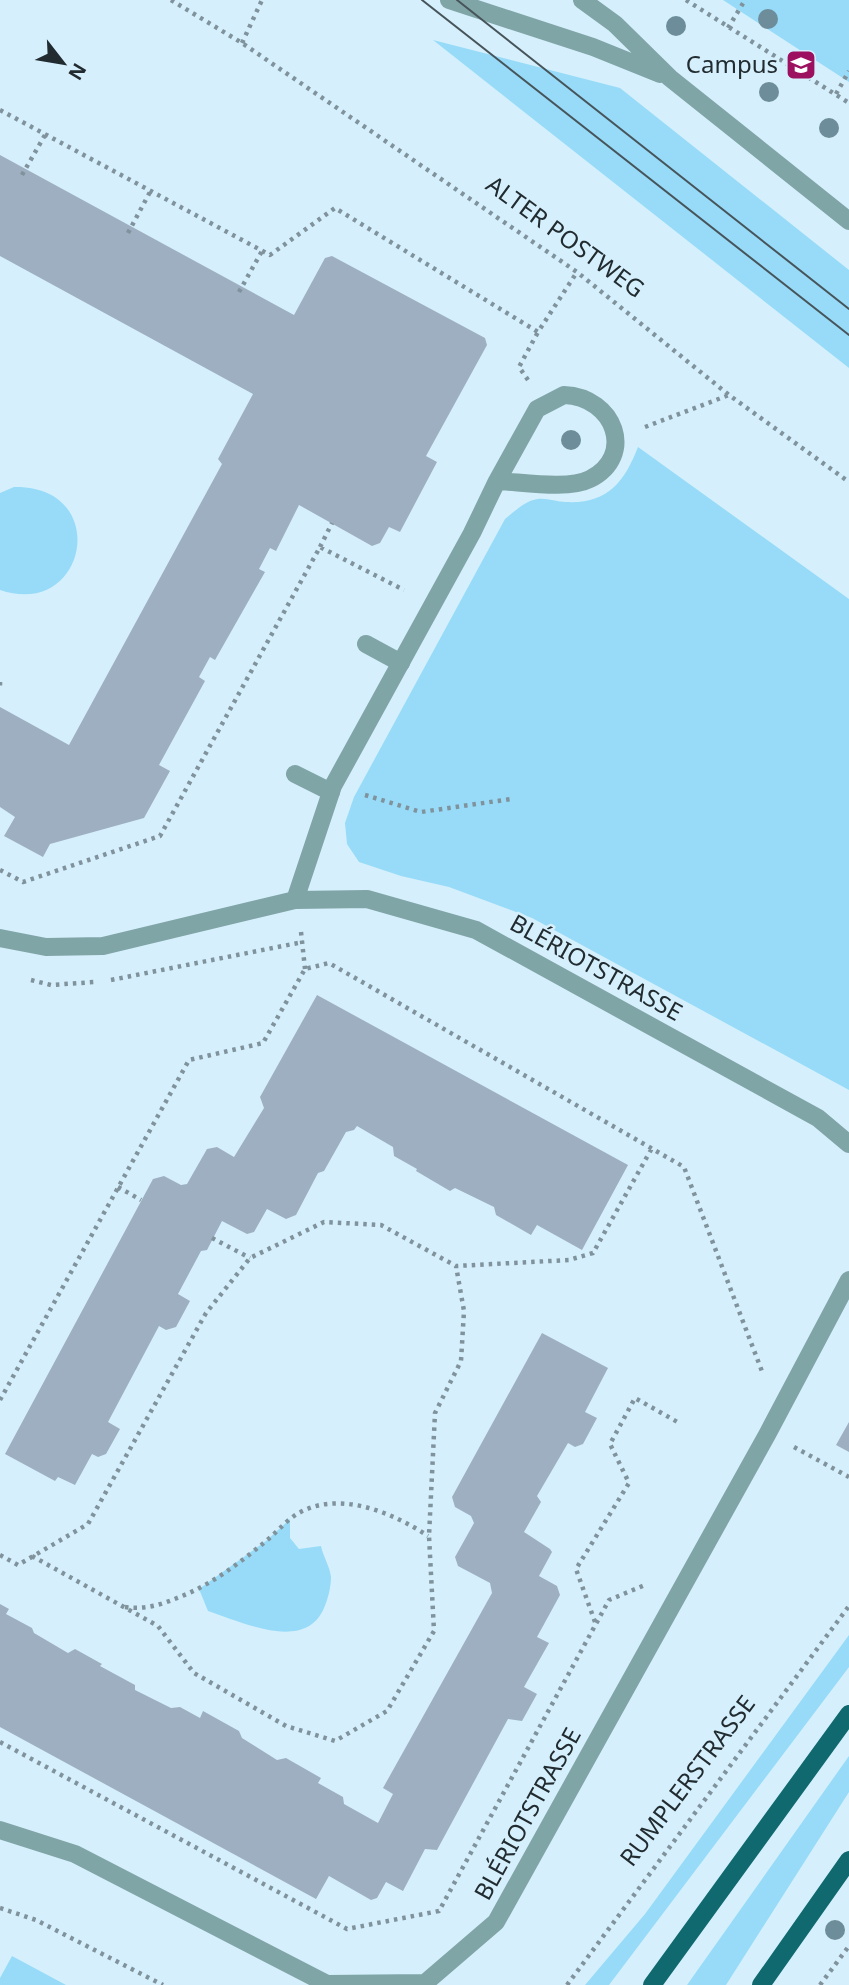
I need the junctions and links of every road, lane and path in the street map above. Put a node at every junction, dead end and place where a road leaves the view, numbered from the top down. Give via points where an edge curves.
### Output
1 (171, 0) edge
2 (262, 0) edge
3 (449, 0) edge
4 (582, 0) edge
5 (686, 0) edge
6 (745, 0) edge
7 (728, 28) junction
8 (242, 43) junction
9 (849, 71) edge
10 (670, 78) junction
11 (836, 94) junction
12 (849, 103) edge
13 (0, 110) edge
14 (45, 135) junction
15 (22, 175) dead end
16 (150, 192) junction
17 (849, 221) edge
18 (128, 233) dead end
19 (262, 251) junction
20 (577, 272) junction
21 (239, 292) dead end
22 (538, 332) junction
23 (729, 395) junction
24 (544, 403) junction
25 (615, 434) junction
26 (498, 481) junction
27 (849, 482) edge
28 (332, 523) dead end
29 (320, 547) junction
30 (289, 603) junction
31 (432, 605) junction
32 (296, 606) dead end
33 (366, 644) dead end
34 (401, 663) junction
35 (218, 733) junction
36 (225, 736) dead end
37 (295, 774) dead end
38 (332, 789) junction
39 (511, 799) dead end
40 (0, 870) edge
41 (295, 900) junction
42 (0, 938) edge
43 (849, 1144) edge
44 (652, 1148) junction
45 (118, 1187) junction
46 (141, 1200) dead end
47 (212, 1238) dead end
48 (250, 1258) junction
49 (456, 1266) junction
50 (849, 1280) edge
51 (787, 1395) junction
52 (0, 1400) edge
53 (681, 1424) dead end
54 (768, 1433) junction
55 (849, 1477) edge
56 (429, 1536) junction
57 (0, 1555) edge
58 (32, 1556) junction
59 (121, 1606) junction
60 (849, 1606) edge
61 (849, 1714) edge
62 (0, 1742) edge
63 (0, 1830) edge
64 (849, 1860) edge
65 (0, 1908) edge
66 (849, 1946) edge
67 (163, 1985) edge
68 (567, 1985) edge
69 (652, 1985) edge
70 (761, 1985) edge
71 (820, 1985) edge

1 - 8 path, ALTER POSTWEG
2 - 8 path
3 - 10 street via 593,47
4 - 10 street via 615,24
5 - 7 path
6 - 7 path
7 - 11 path
8 - 20 path, ALTER POSTWEG
9 - 11 path
10 - 17 street
11 - 12 path
13 - 14 path
14 - 15 path
14 - 16 path
16 - 18 path
16 - 19 path
19 - 21 path
19 - 22 path via 270,255 335,208
20 - 22 path
20 - 23 path, ALTER POSTWEG
22 - 24 path via 519,367
23 - 25 path
23 - 27 path, ALTER POSTWEG
24 - 25 street via 564,395 592,400 603,409
24 - 26 street via 528,422
25 - 26 street via 609,461 589,480 574,484
26 - 31 street
28 - 29 path
29 - 30 path
29 - 31 path
30 - 32 path
30 - 35 path
31 - 34 street
33 - 34 street
34 - 38 street
35 - 36 path
35 - 40 path via 160,836 23,882
37 - 38 street
38 - 39 path via 421,812
38 - 41 street
41 - 42 street, BLÉRIOTSTRASSE via 103,946 46,947
41 - 43 street, BLÉRIOTSTRASSE via 367,899 476,930 818,1118
44 - 45 path via 329,963 304,969 263,1043 189,1060
44 - 49 path via 593,1254 569,1261
44 - 51 path via 684,1167 767,1384
45 - 46 path
45 - 52 path
47 - 48 path
48 - 49 path via 324,1222 381,1226
48 - 58 path via 206,1313 88,1524
49 - 56 path via 464,1311 461,1362 435,1413
50 - 51 street, BLÉRIOTSTRASSE
51 - 54 street, BLÉRIOTSTRASSE
53 - 62 path via 635,1398 610,1444 629,1483 576,1569 595,1623 439,1911 347,1929
54 - 55 path
54 - 63 street, BLÉRIOTSTRASSE via 496,1922 425,1983 327,1984 75,1854
56 - 59 path via 401,1518 334,1503 296,1514 200,1589 158,1606
56 - 59 path via 433,1631 387,1711 335,1741 286,1726 194,1673 158,1626
57 - 58 path via 18,1564
58 - 59 path
60 - 68 path, RUMPLERSTRASSE
61 - 69 main road
64 - 70 main road
65 - 67 path via 36,1920
66 - 71 path

